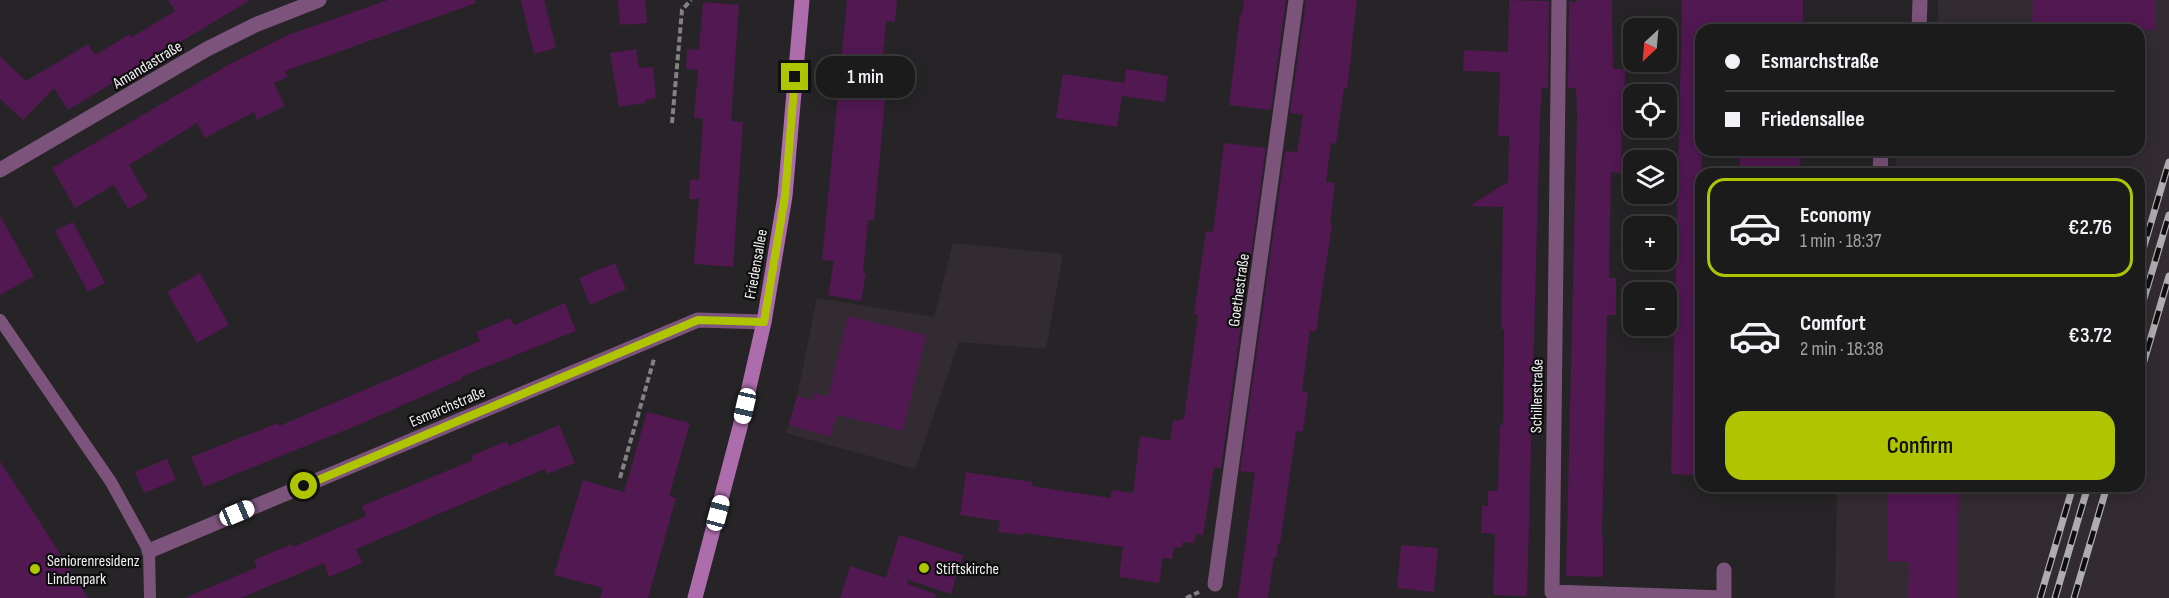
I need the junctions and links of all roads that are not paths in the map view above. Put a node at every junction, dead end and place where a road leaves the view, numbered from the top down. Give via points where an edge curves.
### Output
1 (319, 0) edge
2 (802, 0) edge
3 (1296, 0) edge
4 (1558, 0) edge
5 (1920, 0) edge
6 (1919, 24) edge
7 (0, 170) edge
8 (0, 320) edge
9 (764, 322) junction
10 (149, 550) junction
11 (1724, 570) dead end
12 (1215, 584) dead end
13 (150, 598) edge
14 (695, 598) edge

1 - 7 street, Amandastraße via 207,49
2 - 9 main road, Friedensallee via 785,196
3 - 12 street, Goethestraße
4 - 11 street, Schillerstraße via 1552,592 1724,598
5 - 6 street
8 - 10 lane via 111,482
9 - 10 street, Esmarchstraße via 698,320
9 - 14 main road, Friedensallee
10 - 13 lane

